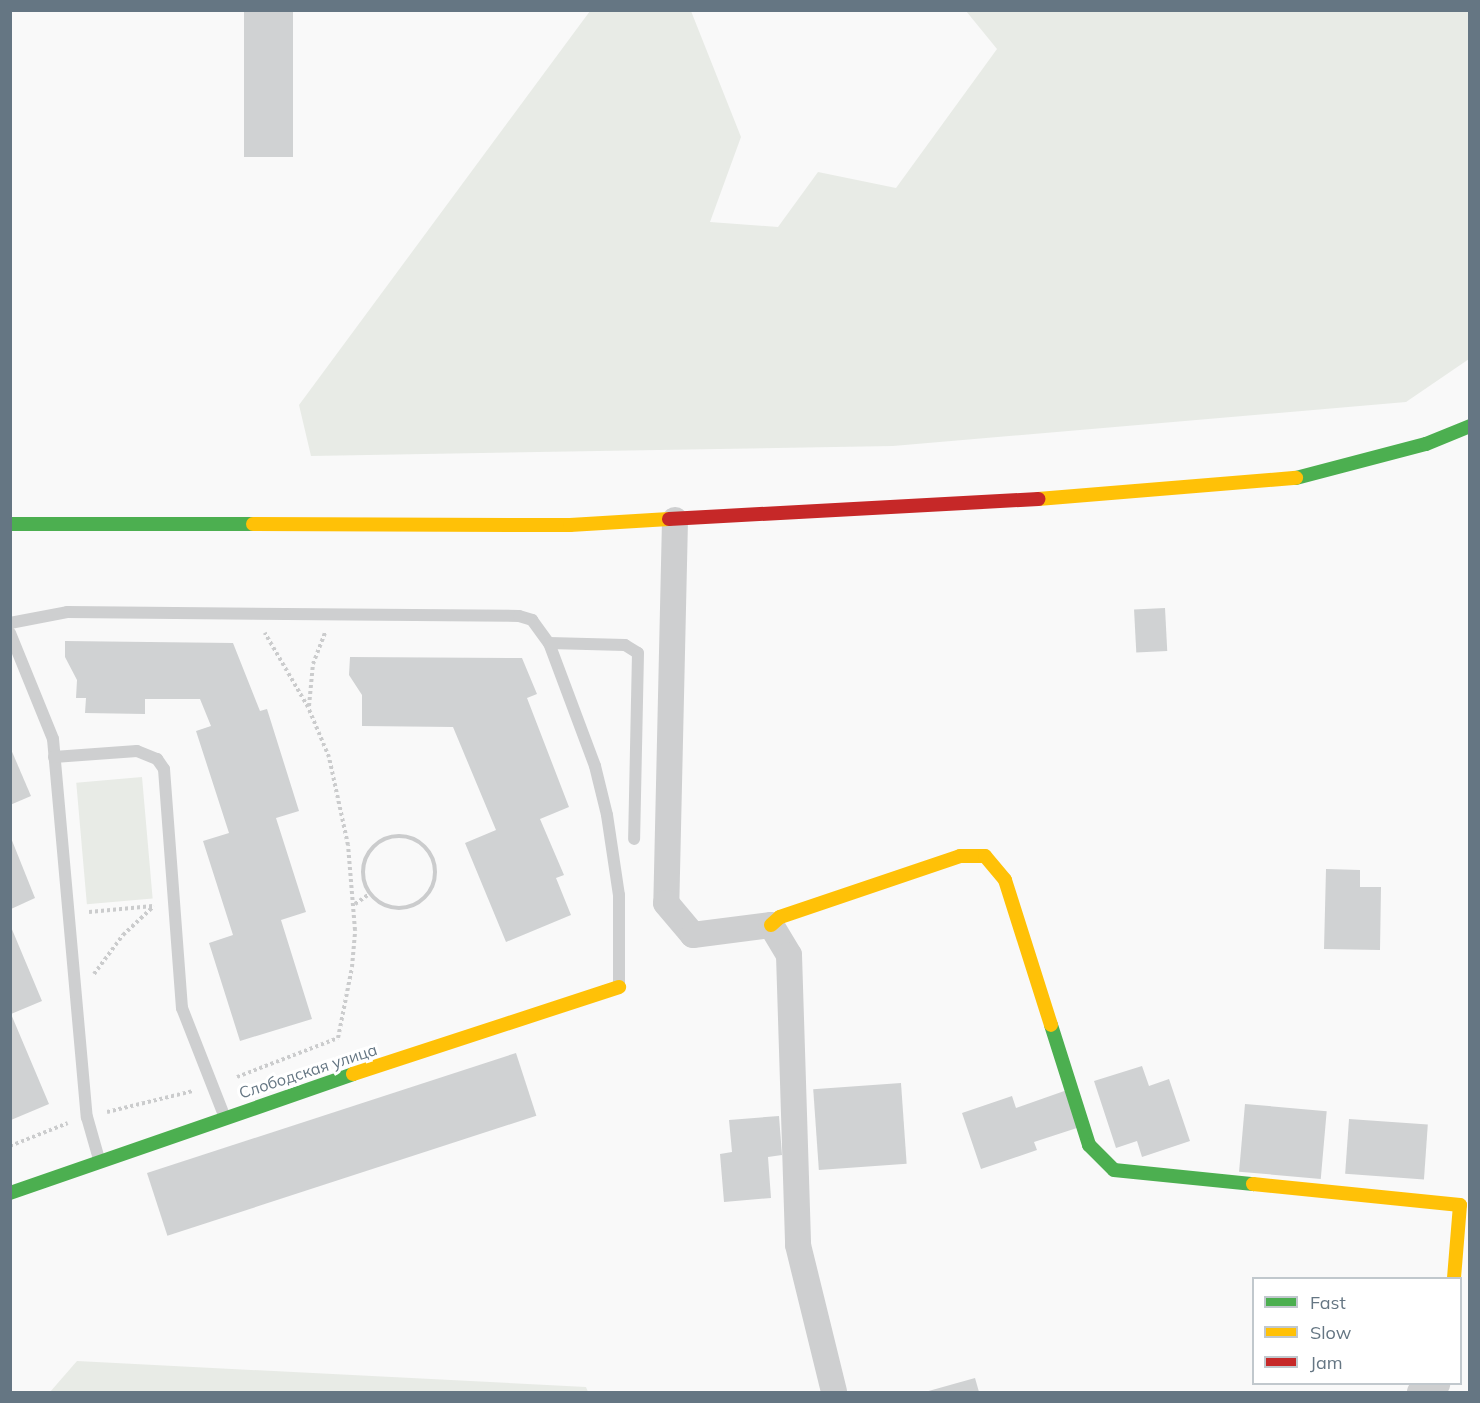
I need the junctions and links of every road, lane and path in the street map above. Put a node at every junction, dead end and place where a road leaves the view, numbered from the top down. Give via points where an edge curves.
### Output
1 (1470, 426) edge
2 (675, 520) junction
3 (10, 524) edge
4 (253, 614) junction
5 (331, 615) junction
6 (10, 623) edge
7 (10, 633) edge
8 (549, 643) junction
9 (308, 707) junction
10 (54, 757) junction
11 (634, 838) dead end
12 (371, 893) junction
13 (175, 904) junction
14 (354, 905) junction
15 (154, 906) junction
16 (68, 914) junction
17 (771, 925) junction
18 (619, 987) joint
19 (76, 1003) junction
20 (212, 1087) junction
21 (224, 1116) junction
22 (87, 1117) junction
23 (10, 1146) edge
24 (99, 1159) junction
25 (10, 1193) edge
26 (1454, 1277) edge
27 (834, 1392) edge

1 - 2 street via 1426,444 1304,477 1124,494
2 - 3 street via 570,525
2 - 17 street via 666,903 693,935
4 - 5 lane
4 - 6 lane via 67,612
4 - 9 path
5 - 8 lane via 519,616 532,620
5 - 9 path via 313,664
7 - 10 lane via 53,739
8 - 11 lane via 625,645 638,653
8 - 18 lane via 595,766 607,815 619,895
9 - 14 path via 340,795
10 - 13 lane via 137,751 158,759 166,782
10 - 16 lane
12 - 12 path via 363,874 364,862 379,842 403,836 425,847 433,858 434,882 419,902 395,908
12 - 14 path
13 - 15 path
13 - 20 lane via 182,1008
14 - 20 path via 352,967 338,1038
15 - 16 path
15 - 19 path via 123,935
16 - 19 lane
17 - 26 street via 780,917 960,856 985,856 1005,880 1089,1145 1114,1170 1460,1204
17 - 27 street via 789,955 798,1245
18 - 21 street, Слободская улица
19 - 22 lane
20 - 21 lane
20 - 22 path
21 - 24 street, Слободская улица
22 - 23 path
22 - 24 lane
24 - 25 street, Слободская улица

